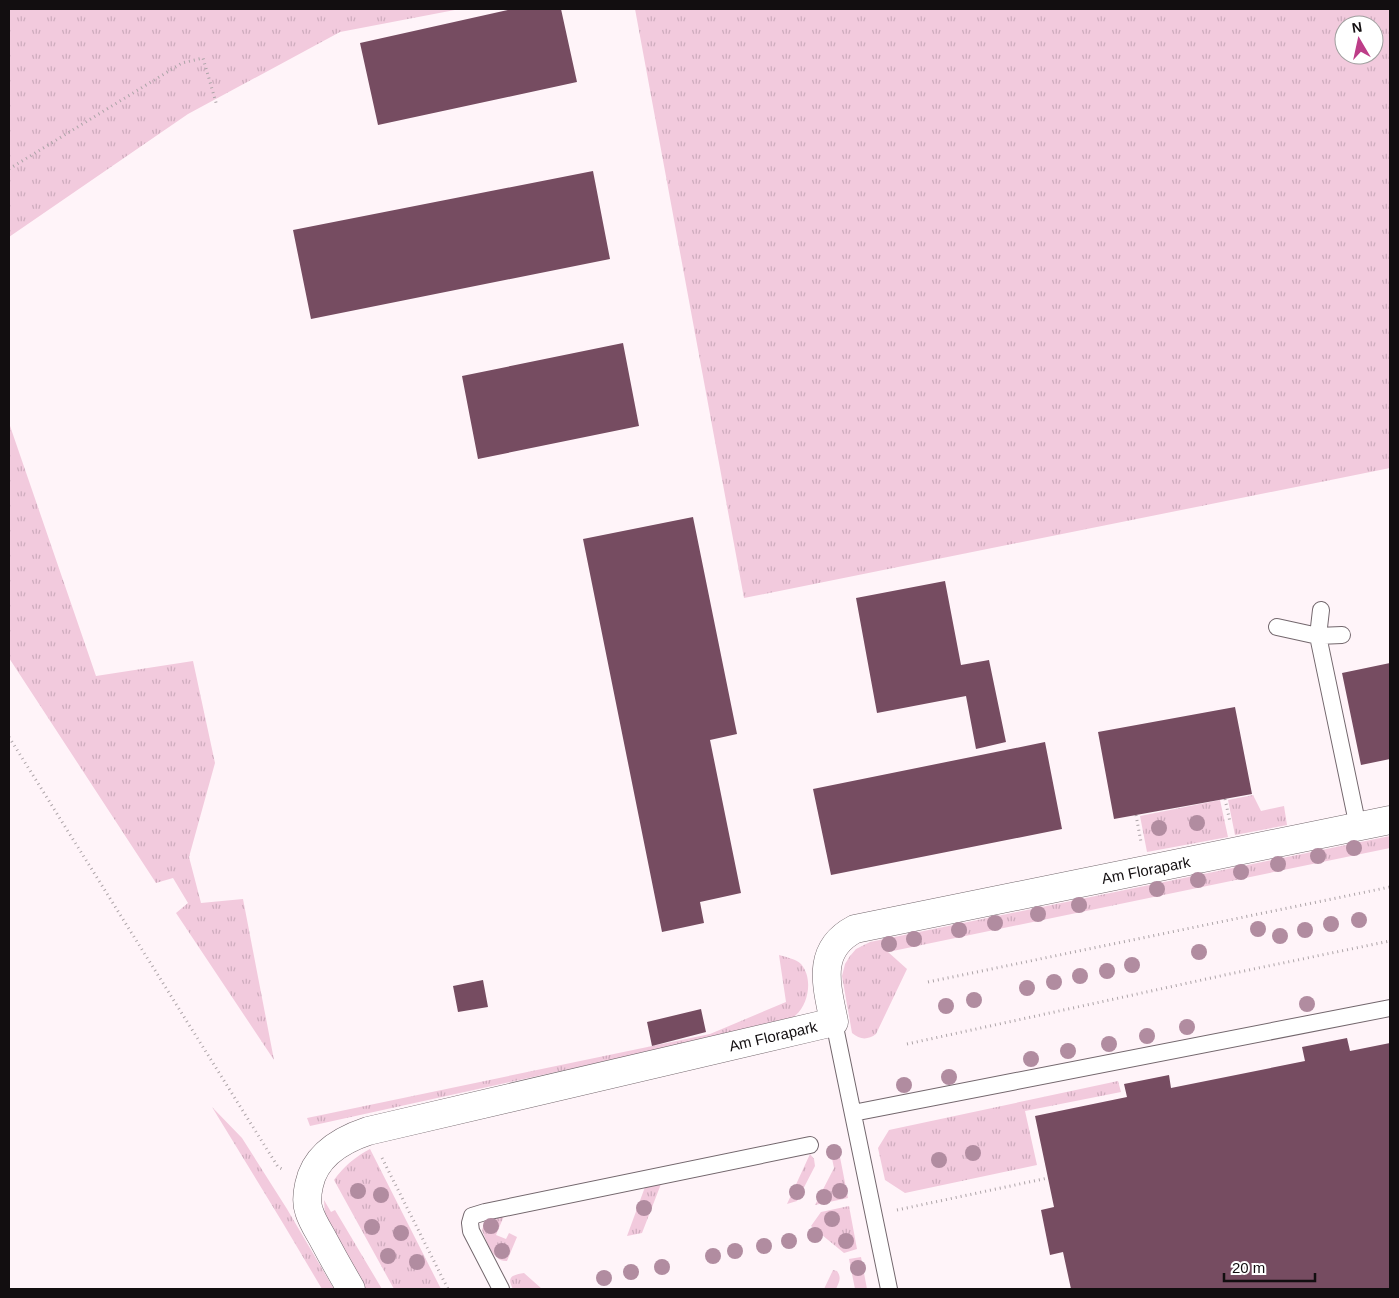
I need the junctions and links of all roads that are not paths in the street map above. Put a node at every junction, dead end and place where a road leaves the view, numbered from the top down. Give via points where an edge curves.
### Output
1 (1321, 610) dead end
2 (1277, 627) dead end
3 (1342, 635) dead end
4 (1318, 636) junction
5 (1390, 820) edge
6 (1358, 827) junction
7 (1390, 1008) edge
8 (834, 1022) junction
9 (853, 1113) junction
10 (810, 1145) dead end
11 (351, 1289) edge
12 (501, 1289) edge
13 (889, 1289) edge

1 - 4 lane
2 - 4 lane
3 - 4 lane
4 - 6 lane
5 - 6 street, Am Florapark
6 - 8 street, Am Florapark via 855,929 843,935 829,957 827,984
7 - 9 lane
8 - 9 lane
8 - 11 street, Am Florapark via 368,1131 340,1143 315,1168 307,1201 311,1218
9 - 13 lane
10 - 12 lane via 472,1216 471,1231

